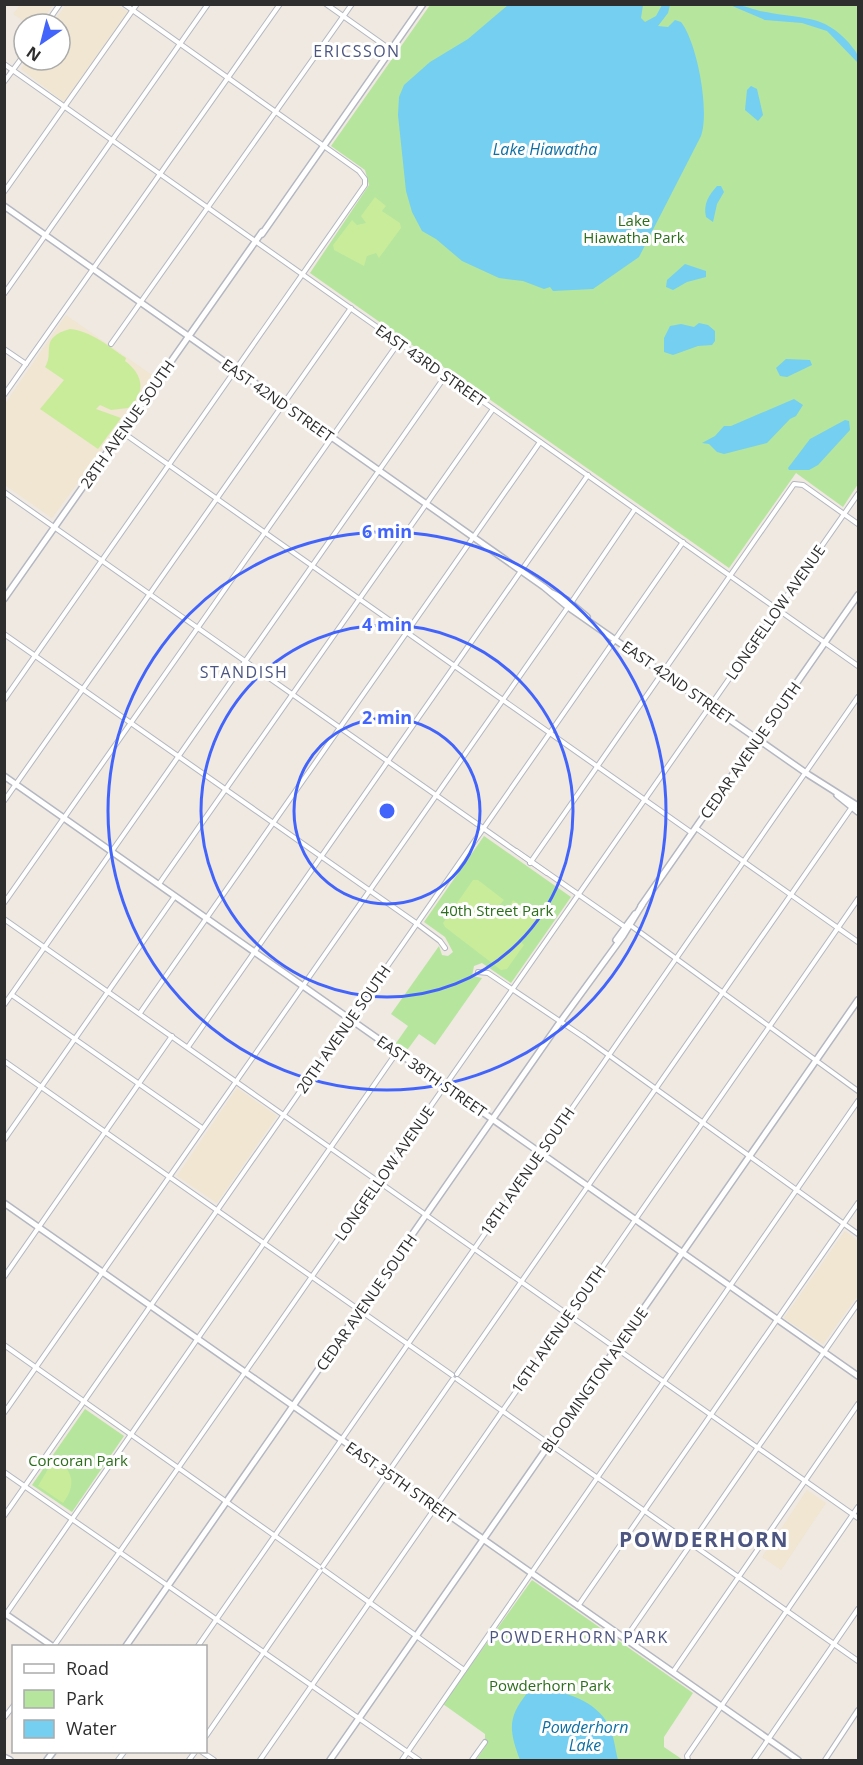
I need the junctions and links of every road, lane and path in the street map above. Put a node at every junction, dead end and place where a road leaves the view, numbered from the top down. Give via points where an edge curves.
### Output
1 (124, 4) edge
2 (137, 4) edge
3 (208, 4) edge
4 (280, 4) edge
5 (326, 4) edge
6 (352, 4) edge
7 (423, 4) edge
8 (133, 10) junction
9 (343, 17) junction
10 (180, 44) junction
11 (389, 53) junction
12 (16, 72) edge
13 (228, 78) junction
14 (65, 106) junction
15 (276, 112) junction
16 (113, 139) junction
17 (324, 146) junction
18 (161, 173) junction
19 (4, 192) edge
20 (4, 206) edge
21 (208, 207) junction
22 (45, 235) junction
23 (256, 241) junction
24 (93, 269) junction
25 (303, 274) junction
26 (4, 294) edge
27 (141, 303) junction
28 (351, 309) junction
29 (189, 336) junction
30 (399, 342) junction
31 (111, 344) dead end
32 (4, 349) edge
33 (26, 364) junction
34 (236, 369) junction
35 (446, 375) junction
36 (4, 395) edge
37 (284, 403) junction
38 (493, 409) junction
39 (122, 432) junction
40 (332, 437) junction
41 (540, 442) junction
42 (170, 465) junction
43 (379, 471) junction
44 (588, 475) junction
45 (5, 494) edge
46 (858, 494) edge
47 (217, 498) junction
48 (426, 504) junction
49 (635, 509) junction
50 (844, 514) junction
51 (858, 524) edge
52 (55, 527) junction
53 (265, 532) junction
54 (473, 538) junction
55 (683, 542) junction
56 (102, 560) junction
57 (313, 565) junction
58 (521, 571) junction
59 (730, 576) junction
60 (150, 594) junction
61 (858, 595) edge
62 (4, 599) edge
63 (360, 599) junction
64 (569, 605) junction
65 (777, 609) junction
66 (197, 627) junction
67 (407, 632) junction
68 (4, 634) edge
69 (616, 638) junction
70 (825, 643) junction
71 (36, 656) junction
72 (245, 661) junction
73 (455, 666) junction
74 (858, 666) edge
75 (663, 671) junction
76 (83, 689) junction
77 (293, 694) junction
78 (858, 696) edge
79 (502, 699) junction
80 (4, 700) edge
81 (711, 704) junction
82 (131, 723) junction
83 (340, 728) junction
84 (550, 733) junction
85 (758, 738) junction
86 (178, 755) junction
87 (388, 761) junction
88 (597, 766) junction
89 (805, 772) junction
90 (4, 776) edge
91 (16, 784) junction
92 (226, 789) junction
93 (435, 794) junction
94 (645, 800) junction
95 (4, 801) edge
96 (856, 804) edge
97 (858, 812) edge
98 (64, 818) junction
99 (274, 823) junction
100 (483, 828) junction
101 (694, 831) junction
102 (112, 851) junction
103 (321, 856) junction
104 (743, 861) junction
105 (531, 862) junction
106 (159, 884) junction
107 (369, 890) junction
108 (578, 895) junction
109 (791, 895) junction
110 (175, 896) junction
111 (858, 899) edge
112 (4, 903) edge
113 (207, 918) junction
114 (4, 919) edge
115 (416, 923) junction
116 (628, 926) junction
117 (838, 928) junction
118 (858, 942) edge
119 (45, 946) junction
120 (445, 948) dead end
121 (255, 951) junction
122 (676, 958) junction
123 (478, 972) dead end
124 (302, 985) junction
125 (512, 990) junction
126 (109, 991) junction
127 (723, 992) junction
128 (12, 994) junction
129 (858, 1000) edge
130 (4, 1005) edge
131 (140, 1013) junction
132 (350, 1018) junction
133 (560, 1022) junction
134 (770, 1025) junction
135 (172, 1036) junction
136 (75, 1039) junction
137 (188, 1047) junction
138 (397, 1052) junction
139 (608, 1055) junction
140 (817, 1060) junction
141 (4, 1061) edge
142 (236, 1080) junction
143 (139, 1083) junction
144 (445, 1084) junction
145 (42, 1087) junction
146 (655, 1088) junction
147 (858, 1091) edge
148 (858, 1101) edge
149 (283, 1114) junction
150 (493, 1119) junction
151 (703, 1121) junction
152 (202, 1128) junction
153 (105, 1132) junction
154 (4, 1140) edge
155 (331, 1147) junction
156 (540, 1152) junction
157 (750, 1155) junction
158 (169, 1176) junction
159 (378, 1180) junction
160 (588, 1185) junction
161 (797, 1190) junction
162 (4, 1203) edge
163 (858, 1203) edge
164 (217, 1211) junction
165 (427, 1214) junction
166 (635, 1218) junction
167 (844, 1223) junction
168 (39, 1227) junction
169 (858, 1234) edge
170 (265, 1244) junction
171 (474, 1248) junction
172 (682, 1252) junction
173 (102, 1272) junction
174 (4, 1276) edge
175 (312, 1276) junction
176 (522, 1281) junction
177 (730, 1285) junction
178 (858, 1303) edge
179 (151, 1306) junction
180 (360, 1310) junction
181 (568, 1314) junction
182 (777, 1319) junction
183 (198, 1339) junction
184 (407, 1344) junction
185 (4, 1345) edge
186 (616, 1348) junction
187 (824, 1352) junction
188 (36, 1367) junction
189 (245, 1372) junction
190 (858, 1376) edge
191 (455, 1377) junction
192 (663, 1381) junction
193 (85, 1401) junction
194 (858, 1404) edge
195 (294, 1406) junction
196 (502, 1410) junction
197 (4, 1413) edge
198 (710, 1414) junction
199 (132, 1434) junction
200 (341, 1439) junction
201 (550, 1443) junction
202 (758, 1448) junction
203 (178, 1467) junction
204 (4, 1472) edge
205 (388, 1472) junction
206 (597, 1477) junction
207 (805, 1481) junction
208 (26, 1486) junction
209 (227, 1501) junction
210 (436, 1506) junction
211 (858, 1507) edge
212 (644, 1510) junction
213 (853, 1515) junction
214 (4, 1516) edge
215 (858, 1518) edge
216 (72, 1519) junction
217 (274, 1535) junction
218 (483, 1539) junction
219 (692, 1543) junction
220 (120, 1552) junction
221 (322, 1568) junction
222 (531, 1573) junction
223 (739, 1577) junction
224 (168, 1586) junction
225 (369, 1602) junction
226 (578, 1606) junction
227 (858, 1608) edge
228 (787, 1610) junction
229 (5, 1615) edge
230 (217, 1619) junction
231 (417, 1635) junction
232 (625, 1639) junction
233 (834, 1644) junction
234 (50, 1645) edge
235 (54, 1645) edge
236 (127, 1645) edge
237 (199, 1645) edge
238 (264, 1652) junction
239 (858, 1661) edge
240 (464, 1670) junction
241 (673, 1672) junction
242 (312, 1686) junction
243 (721, 1706) junction
244 (858, 1710) edge
245 (359, 1719) junction
246 (207, 1735) edge
247 (768, 1740) junction
248 (485, 1742) dead end
249 (407, 1752) junction
250 (200, 1753) edge
251 (4, 1757) edge
252 (687, 1760) edge
253 (10, 1761) edge
254 (214, 1761) edge
255 (260, 1761) edge
256 (330, 1761) edge
257 (402, 1761) edge
258 (419, 1761) edge
259 (472, 1761) edge
260 (754, 1761) edge
261 (798, 1761) edge
262 (825, 1761) edge

1 - 8 street
2 - 8 street
3 - 10 street
4 - 13 street
5 - 9 street
6 - 9 street
7 - 11 street, 28TH AVENUE SOUTH
8 - 10 street
8 - 14 street
9 - 11 street
9 - 15 street
10 - 13 street
10 - 16 street
11 - 17 street, 28TH AVENUE SOUTH
12 - 14 street, EAST 43RD STREET
13 - 15 street
13 - 18 street
14 - 16 street, EAST 43RD STREET
14 - 19 street
15 - 17 street
15 - 21 street
16 - 18 street, EAST 43RD STREET
16 - 22 street
17 - 23 street, 28TH AVENUE SOUTH
17 - 25 street via 363,174 365,185
18 - 21 street, EAST 43RD STREET
18 - 24 street
20 - 22 street, EAST 42ND STREET
21 - 23 street, EAST 43RD STREET
21 - 27 street
22 - 24 street, EAST 42ND STREET
22 - 26 street
23 - 25 street, EAST 43RD STREET
23 - 29 street, 28TH AVENUE SOUTH
24 - 27 street, EAST 42ND STREET
24 - 33 street
25 - 28 street, EAST 43RD STREET
25 - 34 street
27 - 29 street, EAST 42ND STREET
27 - 31 street
28 - 30 street, EAST 43RD STREET
28 - 37 street
29 - 34 street, EAST 42ND STREET
29 - 39 street, 28TH AVENUE SOUTH
30 - 35 street, EAST 43RD STREET
30 - 40 street
32 - 33 street
33 - 36 street
34 - 37 street, EAST 42ND STREET
34 - 42 street
35 - 38 street, EAST 43RD STREET
35 - 43 street
37 - 40 street, EAST 42ND STREET
37 - 47 street
38 - 41 street, EAST 43RD STREET
38 - 48 street
39 - 42 street
39 - 52 street, 28TH AVENUE SOUTH
40 - 43 street, EAST 42ND STREET
40 - 53 street
41 - 44 street, EAST 43RD STREET
41 - 54 street
42 - 47 street
42 - 56 street
43 - 48 street, EAST 42ND STREET
43 - 57 street
44 - 49 street, EAST 43RD STREET
44 - 58 street
45 - 52 street
46 - 50 street, LONGFELLOW AVENUE
47 - 53 street
47 - 60 street
48 - 54 street, EAST 42ND STREET
48 - 63 street
49 - 55 street, EAST 43RD STREET
49 - 64 street
50 - 51 street
50 - 59 street via 797,482
50 - 65 street, LONGFELLOW AVENUE
52 - 56 street
52 - 62 street, 28TH AVENUE SOUTH
53 - 57 street
53 - 66 street
54 - 58 street, EAST 42ND STREET
54 - 67 street
55 - 59 street, EAST 43RD STREET
55 - 69 street, 20TH AVENUE SOUTH
56 - 60 street
56 - 71 street
57 - 63 street
57 - 72 street
58 - 64 street, EAST 42ND STREET
58 - 73 street
59 - 65 street, EAST 43RD STREET
59 - 75 street
60 - 66 street
60 - 76 street
61 - 70 street, CEDAR AVENUE SOUTH
63 - 67 street
63 - 77 street
64 - 69 street, EAST 42ND STREET
64 - 79 street
65 - 70 street, EAST 43RD STREET
65 - 81 street, LONGFELLOW AVENUE
66 - 72 street
66 - 82 street
67 - 73 street
67 - 83 street
68 - 71 street
69 - 75 street, EAST 42ND STREET
69 - 84 street, 20TH AVENUE SOUTH
70 - 74 street, EAST 43RD STREET
70 - 85 street, CEDAR AVENUE SOUTH
71 - 76 street
71 - 80 street
72 - 77 street
72 - 86 street
73 - 79 street
73 - 87 street
75 - 81 street, EAST 42ND STREET
75 - 88 street
76 - 82 street
76 - 91 street
77 - 83 street
77 - 92 street
78 - 89 street, 18TH AVENUE SOUTH
79 - 84 street
79 - 93 street
81 - 85 street, EAST 42ND STREET
81 - 94 street, LONGFELLOW AVENUE
82 - 86 street
82 - 98 street
83 - 87 street
83 - 99 street
84 - 88 street
84 - 100 street, 20TH AVENUE SOUTH
85 - 89 street, EAST 42ND STREET
85 - 101 street, CEDAR AVENUE SOUTH
86 - 92 street
86 - 102 street
87 - 93 street
87 - 103 street
88 - 94 street
88 - 105 street
89 - 96 street, EAST 42ND STREET
89 - 104 street, 18TH AVENUE SOUTH
90 - 91 street, EAST 38TH STREET
91 - 95 street
91 - 98 street, EAST 38TH STREET
92 - 99 street
92 - 106 street
93 - 100 street
93 - 107 street
94 - 101 street
94 - 108 street, LONGFELLOW AVENUE
96 - 97 street, EAST 42ND STREET
96 - 109 street
98 - 102 street, EAST 38TH STREET
98 - 112 street
99 - 103 street
99 - 113 street
100 - 105 street
100 - 115 street, 20TH AVENUE SOUTH
101 - 104 street
101 - 116 street, CEDAR AVENUE SOUTH
102 - 106 street, EAST 38TH STREET
102 - 119 street
103 - 107 street
103 - 121 street
104 - 109 street
104 - 122 street, 18TH AVENUE SOUTH
105 - 108 street
106 - 110 street, EAST 38TH STREET
107 - 115 street
107 - 124 street
108 - 116 street
108 - 125 street, LONGFELLOW AVENUE
109 - 117 street
109 - 127 street
110 - 113 street, EAST 38TH STREET
110 - 126 street
111 - 117 street, 16TH AVENUE SOUTH
113 - 121 street, EAST 38TH STREET
113 - 131 street
114 - 119 street
115 - 120 street
115 - 132 street, 20TH AVENUE SOUTH
116 - 122 street
116 - 133 street, CEDAR AVENUE SOUTH
117 - 118 street
117 - 134 street, 16TH AVENUE SOUTH
119 - 126 street
119 - 128 street
121 - 124 street, EAST 38TH STREET
121 - 137 street
122 - 127 street
122 - 139 street, 18TH AVENUE SOUTH
123 - 125 street via 488,973
124 - 132 street, EAST 38TH STREET
124 - 142 street
125 - 133 street
125 - 144 street, LONGFELLOW AVENUE
126 - 131 street
126 - 136 street
127 - 134 street
127 - 146 street
128 - 130 street
128 - 136 street
129 - 140 street, BLOOMINGTON AVENUE
131 - 135 street
132 - 138 street, EAST 38TH STREET
132 - 149 street, 20TH AVENUE SOUTH
133 - 139 street
133 - 150 street, CEDAR AVENUE SOUTH
134 - 140 street
134 - 151 street, 16TH AVENUE SOUTH
135 - 137 street
135 - 143 street
136 - 143 street
136 - 145 street
137 - 142 street
138 - 144 street, EAST 38TH STREET
138 - 155 street
139 - 146 street
139 - 156 street, 18TH AVENUE SOUTH
140 - 147 street
140 - 157 street, BLOOMINGTON AVENUE
141 - 145 street
142 - 149 street
142 - 152 street
143 - 152 street
143 - 153 street
144 - 150 street, EAST 38TH STREET
144 - 159 street, LONGFELLOW AVENUE
145 - 153 street
145 - 154 street
146 - 151 street
146 - 160 street
148 - 161 street
149 - 155 street
149 - 164 street, 20TH AVENUE SOUTH
150 - 156 street, EAST 38TH STREET
150 - 165 street, CEDAR AVENUE SOUTH
151 - 157 street
151 - 166 street, 16TH AVENUE SOUTH
152 - 158 street
153 - 158 street
153 - 168 street
155 - 159 street
155 - 170 street
156 - 160 street, EAST 38TH STREET
156 - 171 street, 18TH AVENUE SOUTH
157 - 161 street
157 - 172 street, BLOOMINGTON AVENUE
158 - 164 street
158 - 173 street
159 - 165 street
159 - 175 street, LONGFELLOW AVENUE
160 - 166 street, EAST 38TH STREET
160 - 176 street
161 - 167 street
161 - 177 street
162 - 168 street, EAST 35TH STREET
163 - 167 street
164 - 170 street
164 - 179 street, 20TH AVENUE SOUTH
165 - 171 street
165 - 180 street, CEDAR AVENUE SOUTH
166 - 172 street, EAST 38TH STREET
166 - 181 street, 16TH AVENUE SOUTH
167 - 169 street
167 - 182 street
168 - 173 street, EAST 35TH STREET
168 - 174 street
170 - 175 street
170 - 183 street
171 - 176 street
171 - 184 street, 18TH AVENUE SOUTH
172 - 177 street, EAST 38TH STREET
172 - 186 street, BLOOMINGTON AVENUE
173 - 179 street, EAST 35TH STREET
173 - 188 street
175 - 180 street
175 - 189 street, LONGFELLOW AVENUE
176 - 181 street
176 - 191 street
177 - 182 street, EAST 38TH STREET
177 - 192 street
178 - 187 street
179 - 183 street, EAST 35TH STREET
179 - 193 street, 20TH AVENUE SOUTH
180 - 184 street
180 - 195 street, CEDAR AVENUE SOUTH
181 - 186 street
181 - 196 street, 16TH AVENUE SOUTH
182 - 187 street, EAST 38TH STREET
182 - 198 street
183 - 189 street, EAST 35TH STREET
183 - 199 street
184 - 191 street
184 - 200 street, 18TH AVENUE SOUTH
185 - 188 street
186 - 192 street
186 - 201 street, BLOOMINGTON AVENUE
187 - 190 street, EAST 38TH STREET
187 - 202 street
188 - 193 street
188 - 197 street
189 - 195 street, EAST 35TH STREET
189 - 203 street, LONGFELLOW AVENUE
191 - 196 street
191 - 205 street
192 - 198 street
192 - 206 street
193 - 199 street
193 - 208 street, 20TH AVENUE SOUTH
194 - 207 street
195 - 200 street, EAST 35TH STREET
195 - 209 street, CEDAR AVENUE SOUTH
196 - 201 street
196 - 210 street, 16TH AVENUE SOUTH
198 - 202 street
198 - 212 street
199 - 203 street
199 - 216 street
200 - 205 street, EAST 35TH STREET
200 - 217 street, 18TH AVENUE SOUTH
201 - 206 street
201 - 218 street, BLOOMINGTON AVENUE
202 - 207 street
202 - 219 street
203 - 209 street
203 - 220 street, LONGFELLOW AVENUE
204 - 208 street
205 - 210 street, EAST 35TH STREET
205 - 221 street
206 - 212 street
206 - 222 street
207 - 213 street
207 - 223 street
208 - 214 street, 20TH AVENUE SOUTH
208 - 216 street
209 - 217 street
209 - 224 street, CEDAR AVENUE SOUTH
210 - 218 street, EAST 35TH STREET
210 - 225 street, 16TH AVENUE SOUTH
211 - 213 street
212 - 219 street
212 - 226 street
213 - 215 street
213 - 228 street
216 - 220 street
216 - 229 street
217 - 221 street
217 - 230 street, 18TH AVENUE SOUTH
218 - 222 street, EAST 35TH STREET
218 - 231 street, BLOOMINGTON AVENUE
219 - 223 street
219 - 232 street
220 - 224 street
220 - 235 street, LONGFELLOW AVENUE
221 - 225 street
221 - 238 street
222 - 226 street, EAST 35TH STREET
222 - 240 street
223 - 228 street
223 - 241 street
224 - 230 street
224 - 236 street, CEDAR AVENUE SOUTH
225 - 231 street
225 - 242 street, 16TH AVENUE SOUTH
226 - 232 street, EAST 35TH STREET
227 - 233 street
228 - 233 street
228 - 243 street
229 - 234 street
230 - 237 street, 18TH AVENUE SOUTH
230 - 238 street
231 - 240 street
231 - 245 street, BLOOMINGTON AVENUE
232 - 241 street, EAST 35TH STREET
233 - 239 street
233 - 247 street
238 - 242 street
238 - 246 street
240 - 249 street
241 - 243 street, EAST 35TH STREET
242 - 245 street
242 - 255 street, 16TH AVENUE SOUTH
243 - 247 street, EAST 35TH STREET
243 - 252 street
244 - 262 street
245 - 249 street
245 - 256 street, BLOOMINGTON AVENUE
247 - 260 street
247 - 261 street, EAST 35TH STREET
248 - 259 street
249 - 257 street
249 - 258 street
250 - 254 street
251 - 253 street

